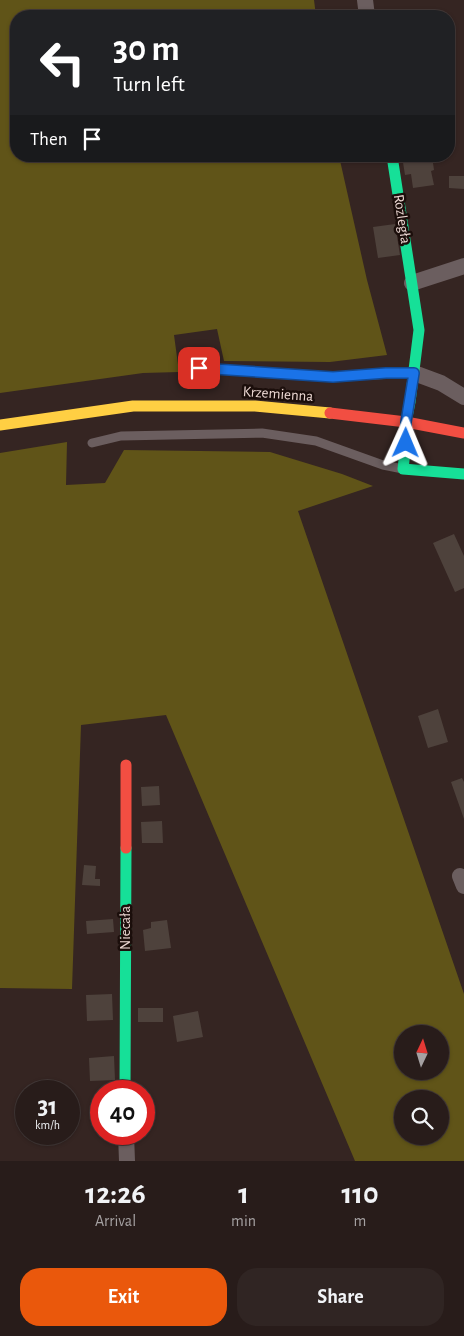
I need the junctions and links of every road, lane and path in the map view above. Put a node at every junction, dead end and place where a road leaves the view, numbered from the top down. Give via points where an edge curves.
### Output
1 (393, 162) edge
2 (464, 266) edge
3 (412, 283) junction
4 (199, 368) dead end
5 (414, 373) junction
6 (464, 397) edge
7 (406, 422) junction
8 (0, 425) edge
9 (464, 433) edge
10 (92, 443) dead end
11 (403, 469) junction
12 (462, 474) edge
13 (464, 490) edge
14 (126, 765) dead end
15 (125, 1080) edge
16 (126, 1145) edge
17 (127, 1161) edge

1 - 3 street, Rozległa
2 - 3 street
3 - 5 street, Rozległa via 420,330
4 - 5 lane via 333,377
5 - 6 street via 441,383
5 - 7 street, Rozległa
7 - 8 street, Krzemienna via 255,406 133,406
7 - 9 street, Krzemienna
7 - 11 street, Rozległa
10 - 11 lane via 120,436 262,433 316,441
11 - 12 street
12 - 13 street
14 - 15 street, Niecała
16 - 17 street

